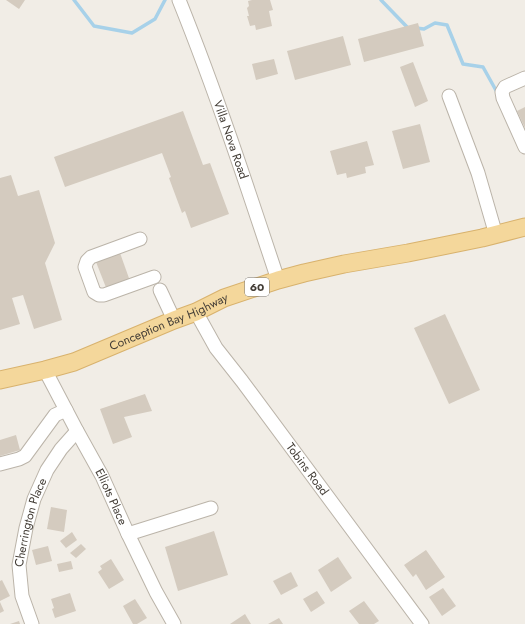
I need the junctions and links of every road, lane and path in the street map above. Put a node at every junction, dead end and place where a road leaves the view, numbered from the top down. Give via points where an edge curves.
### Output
1 (179, 0) edge
2 (525, 78) edge
3 (449, 96) dead end
4 (525, 147) edge
5 (525, 227) edge
6 (496, 235) junction
7 (140, 239) dead end
8 (154, 277) dead end
9 (278, 280) junction
10 (160, 290) dead end
11 (196, 312) junction
12 (174, 320) junction
13 (45, 370) junction
14 (0, 380) edge
15 (66, 410) junction
16 (77, 431) junction
17 (0, 464) edge
18 (211, 508) dead end
19 (128, 534) junction
20 (32, 624) edge
21 (174, 624) edge
22 (422, 624) edge

1 - 9 street, Villa Nova Road via 214,92
2 - 4 street via 504,87 502,92
3 - 6 street via 478,173
5 - 6 main road, Conception Bay Highway / 60
6 - 9 main road, Conception Bay Highway / 60
7 - 8 street via 91,257 87,261 85,267 94,292 104,295
9 - 11 main road, Conception Bay Highway / 60 via 224,298
10 - 12 street
11 - 12 main road, Conception Bay Highway / 60
11 - 22 street, Tobins Road via 210,340
12 - 13 main road, Conception Bay Highway / 60 via 74,362
13 - 14 main road, Conception Bay Highway / 60
13 - 15 street, Elliots Place
15 - 16 street, Elliots Place
15 - 17 street via 55,415 25,456
16 - 19 street, Elliots Place via 102,476
16 - 20 street, Cherrington Place via 47,470 34,499 26,528 19,565 22,596
18 - 19 street
19 - 21 street, Elliots Place

